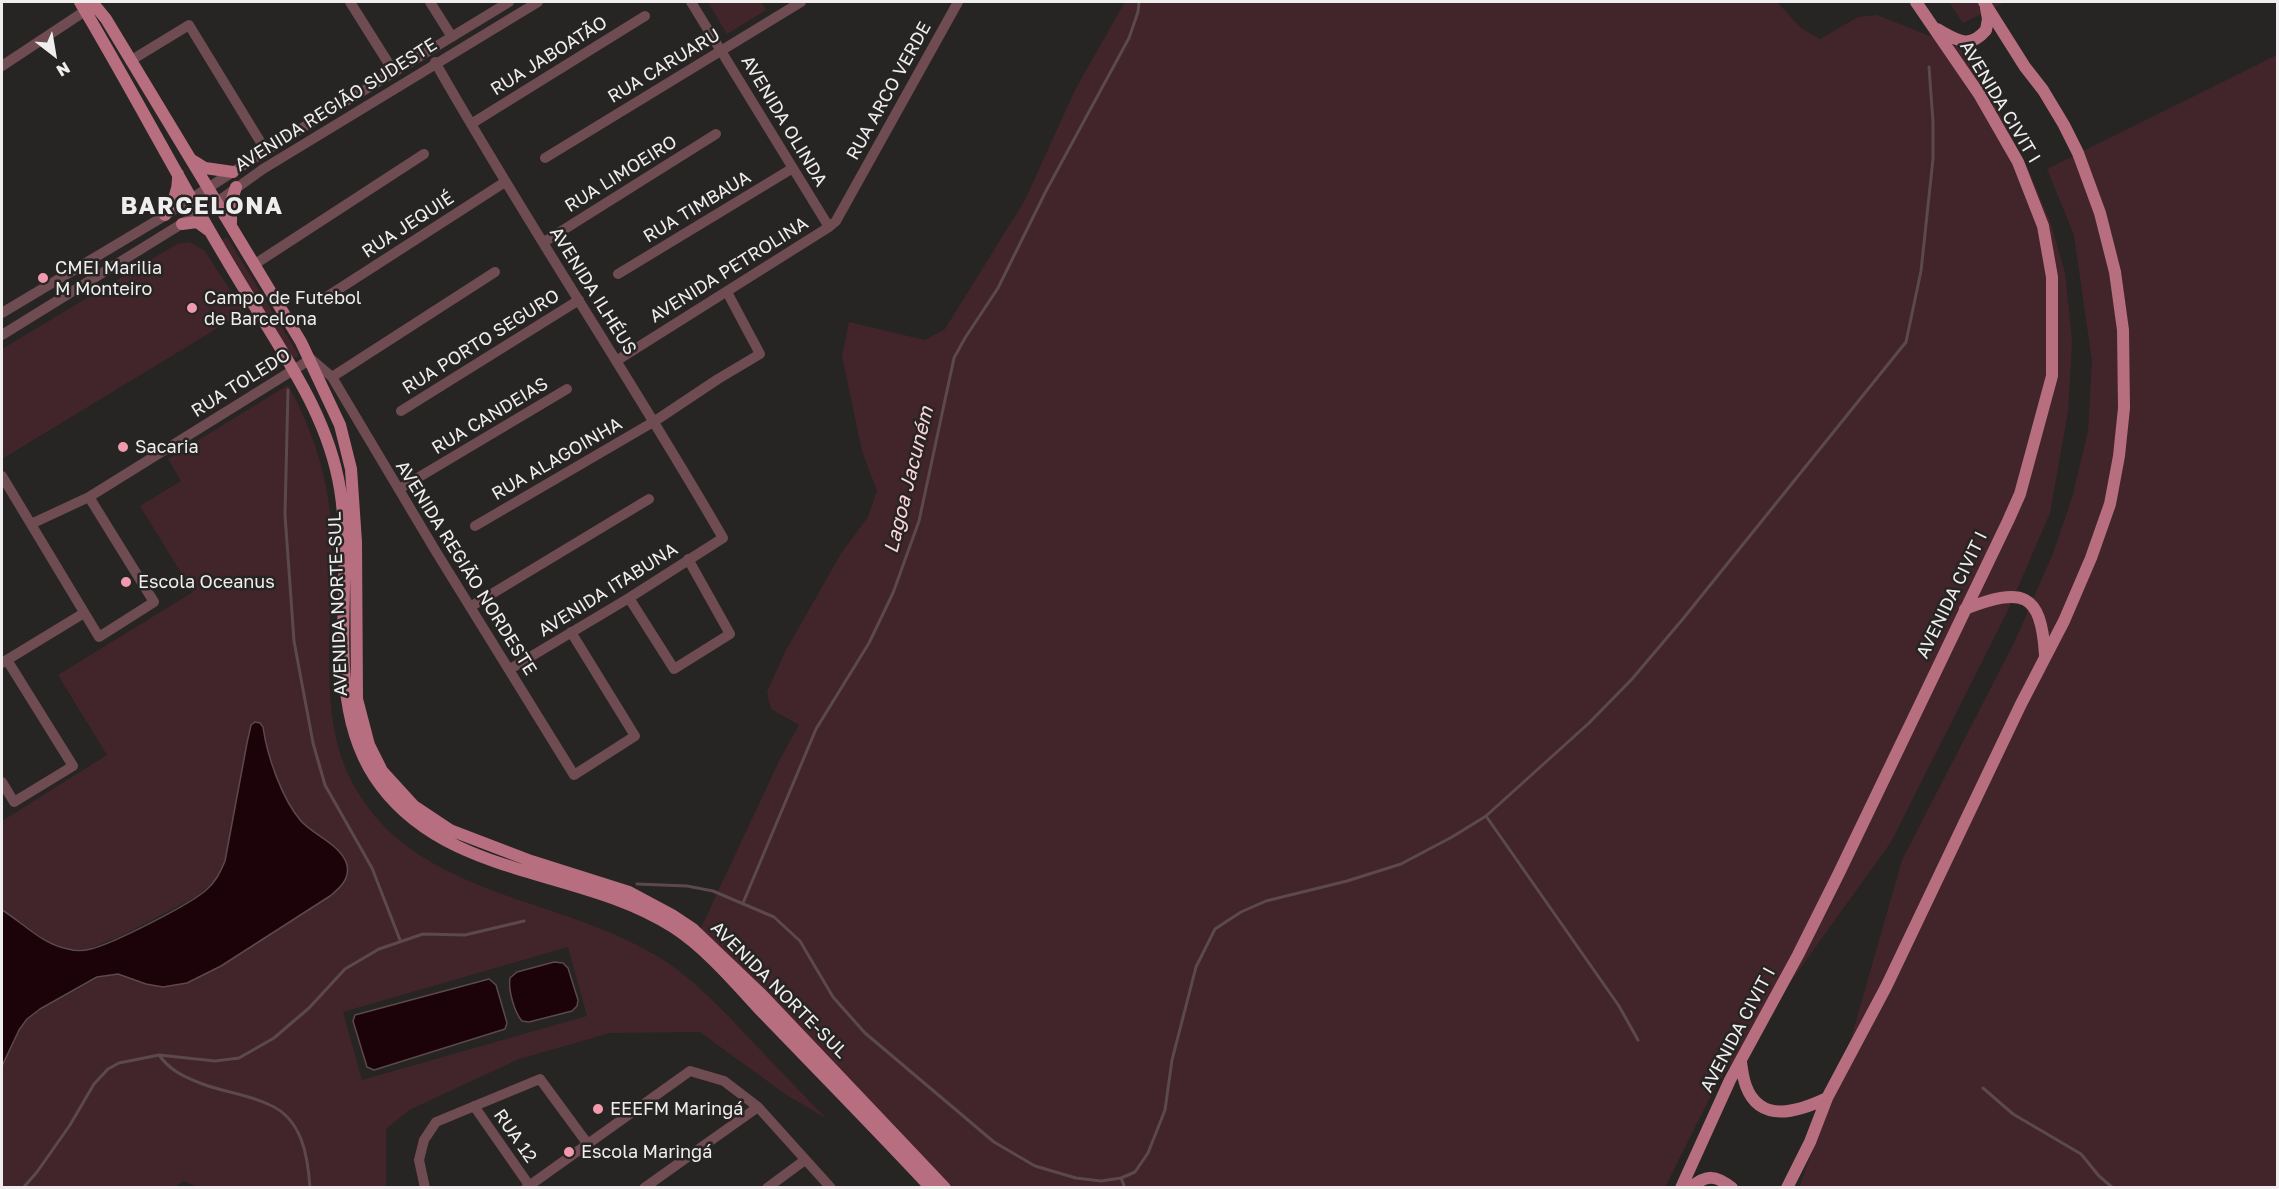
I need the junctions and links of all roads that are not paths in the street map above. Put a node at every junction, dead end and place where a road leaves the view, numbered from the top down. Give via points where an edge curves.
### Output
1 (350, 2) edge
2 (430, 2) edge
3 (509, 2) edge
4 (538, 2) edge
5 (691, 2) edge
6 (801, 2) edge
7 (958, 2) edge
8 (1916, 2) edge
9 (1984, 2) edge
10 (86, 5) edge
11 (645, 16) dead end
12 (1934, 27) junction
13 (452, 36) junction
14 (721, 50) junction
15 (130, 61) junction
16 (435, 62) junction
17 (2, 66) edge
18 (394, 72) junction
19 (471, 124) junction
20 (716, 134) dead end
21 (266, 151) junction
22 (424, 154) dead end
23 (545, 158) dead end
24 (190, 160) junction
25 (793, 168) junction
26 (233, 172) junction
27 (178, 173) junction
28 (505, 182) junction
29 (236, 188) junction
30 (208, 189) junction
31 (192, 199) junction
32 (217, 202) junction
33 (200, 213) junction
34 (165, 215) junction
35 (182, 224) junction
36 (232, 227) junction
37 (829, 227) junction
38 (213, 236) junction
39 (544, 242) junction
40 (101, 253) junction
41 (255, 264) junction
42 (74, 268) junction
43 (111, 269) junction
44 (495, 272) dead end
45 (618, 274) dead end
46 (84, 286) junction
47 (727, 292) junction
48 (328, 296) dead end
49 (579, 300) junction
50 (2, 313) edge
51 (2, 335) edge
52 (310, 358) junction
53 (616, 361) junction
54 (294, 370) junction
55 (332, 377) junction
56 (567, 389) dead end
57 (401, 411) dead end
58 (655, 421) junction
59 (2, 476) edge
60 (399, 489) junction
61 (12, 494) junction
62 (89, 497) junction
63 (649, 499) dead end
64 (2, 501) edge
65 (31, 524) junction
66 (475, 526) dead end
67 (723, 538) joint
68 (688, 560) junction
69 (629, 598) junction
70 (470, 607) junction
71 (1965, 609) junction
72 (84, 613) junction
73 (571, 632) junction
74 (2045, 657) junction
75 (4, 662) edge
76 (510, 669) junction
77 (2, 782) edge
78 (1741, 1062) junction
79 (1827, 1098) junction
80 (474, 1106) junction
81 (759, 1107) junction
82 (587, 1143) junction
83 (805, 1160) junction
84 (527, 1186) edge
85 (426, 1188) edge
86 (644, 1188) edge
87 (767, 1188) edge
88 (831, 1188) edge
89 (931, 1188) edge
90 (945, 1188) edge
91 (1681, 1188) edge
92 (1690, 1188) edge
93 (1732, 1188) edge
94 (1787, 1188) edge

1 - 18 street
2 - 13 street
3 - 13 street, AVENIDA REGIÃO SUDESTE
4 - 16 street, AVENIDA REGIÃO SUDESTE
5 - 14 street, AVENIDA OLINDA
6 - 14 street, RUA CARUARU
7 - 37 street, RUA ARCO VERDE via 836,221
8 - 12 main road, AVENIDA CIVIT I
9 - 12 main road via 1986,30 1974,40 1956,40
9 - 74 main road via 2043,90 2078,153 2108,240 2123,330 2124,408 2110,504 2091,558
10 - 15 main road, AVENIDA NORTE-SUL via 106,19
10 - 17 street
10 - 27 main road, AVENIDA NORTE-SUL
11 - 19 street, RUA JABOATÃO
12 - 71 main road, AVENIDA CIVIT I via 2018,162 2043,226 2052,277 2052,376 2038,433 2020,494
13 - 18 street, AVENIDA REGIÃO SUDESTE
14 - 23 street, RUA CARUARU
14 - 25 street, AVENIDA OLINDA
15 - 21 street via 189,25
15 - 24 main road, AVENIDA NORTE-SUL
16 - 19 street, AVENIDA ILHÉUS
16 - 29 street, AVENIDA REGIÃO SUDESTE
18 - 21 street, AVENIDA REGIÃO SUDESTE
19 - 28 street, AVENIDA ILHÉUS
20 - 39 street, RUA LIMOEIRO
21 - 26 street, AVENIDA REGIÃO SUDESTE
22 - 41 street
24 - 26 main road via 205,168
24 - 30 main road, AVENIDA NORTE-SUL
25 - 37 street, AVENIDA OLINDA
25 - 45 street, RUA TIMBAUA
26 - 30 street, AVENIDA REGIÃO SUDESTE
27 - 31 main road, AVENIDA NORTE-SUL
27 - 34 main road via 179,187
28 - 39 street, AVENIDA ILHÉUS
28 - 48 street, RUA JEQUIÉ
29 - 32 street, AVENIDA REGIÃO SUDESTE
29 - 36 main road via 231,202
30 - 31 street, AVENIDA REGIÃO SUDESTE
30 - 32 main road, AVENIDA NORTE-SUL
31 - 33 main road, AVENIDA NORTE-SUL
31 - 34 street, AVENIDA REGIÃO SUDESTE
32 - 33 street, AVENIDA REGIÃO SUDESTE
32 - 36 main road, AVENIDA NORTE-SUL
33 - 35 street, AVENIDA REGIÃO SUDESTE
33 - 38 main road, AVENIDA NORTE-SUL
34 - 40 street, AVENIDA REGIÃO SUDESTE
35 - 38 main road via 197,222
35 - 43 street, AVENIDA REGIÃO SUDESTE
36 - 41 main road, AVENIDA NORTE-SUL
37 - 47 street, AVENIDA PETROLINA
38 - 54 main road, AVENIDA NORTE-SUL
39 - 49 street, AVENIDA ILHÉUS
40 - 42 street, AVENIDA REGIÃO SUDESTE
40 - 43 street via 110,260
41 - 52 main road, AVENIDA NORTE-SUL
42 - 46 street
42 - 50 street, AVENIDA REGIÃO SUDESTE
43 - 46 street, AVENIDA REGIÃO SUDESTE
44 - 55 street
46 - 51 street, AVENIDA REGIÃO SUDESTE
47 - 53 street, AVENIDA PETROLINA
47 - 58 street, RUA ALAGOINHA via 760,354
49 - 53 street, AVENIDA ILHÉUS
49 - 57 street, RUA PORTO SEGURO
52 - 54 street, RUA TOLEDO
52 - 55 street, AVENIDA REGIÃO NORDESTE
52 - 90 main road, AVENIDA NORTE-SUL via 340,425 351,469 357,543 357,699 369,745 382,771 414,806 450,830 629,892 693,929 760,993
53 - 58 street, AVENIDA ILHÉUS
54 - 62 street, RUA TOLEDO
54 - 89 main road, AVENIDA NORTE-SUL via 322,424 336,471 344,525 345,700 360,752 381,787 421,824 462,849 621,901 674,927 745,993
55 - 60 street, AVENIDA REGIÃO NORDESTE
56 - 60 street, RUA CANDEIAS
58 - 66 street, RUA ALAGOINHA
58 - 67 street, AVENIDA ILHÉUS
59 - 61 street
60 - 70 street, AVENIDA REGIÃO NORDESTE
61 - 64 street
61 - 65 street
62 - 65 street, RUA TOLEDO
62 - 72 street via 154,602 99,637
63 - 70 street
65 - 72 street
67 - 68 street, AVENIDA ITABUNA
68 - 69 street, AVENIDA ITABUNA
68 - 69 street via 730,634 674,669
69 - 73 street, AVENIDA ITABUNA
70 - 76 street, AVENIDA REGIÃO NORDESTE
71 - 74 main road via 2004,596 2023,598 2041,620
71 - 78 main road, AVENIDA CIVIT I via 1803,945
72 - 75 street
73 - 76 street, AVENIDA ITABUNA
73 - 76 street, AVENIDA REGIÃO NORDESTE via 635,736 574,775
74 - 79 main road via 1886,987
75 - 77 street via 73,766 14,802
78 - 79 main road via 1746,1086 1756,1104 1773,1112 1810,1106
78 - 91 main road, AVENIDA CIVIT I
79 - 94 main road
80 - 82 street via 540,1079
80 - 84 street, RUA 12
80 - 85 street via 436,1122 423,1140 419,1160
81 - 82 street via 724,1081 690,1071
81 - 83 street
81 - 86 street
82 - 84 street
83 - 87 street
83 - 88 street
92 - 93 main road via 1701,1179 1719,1178

